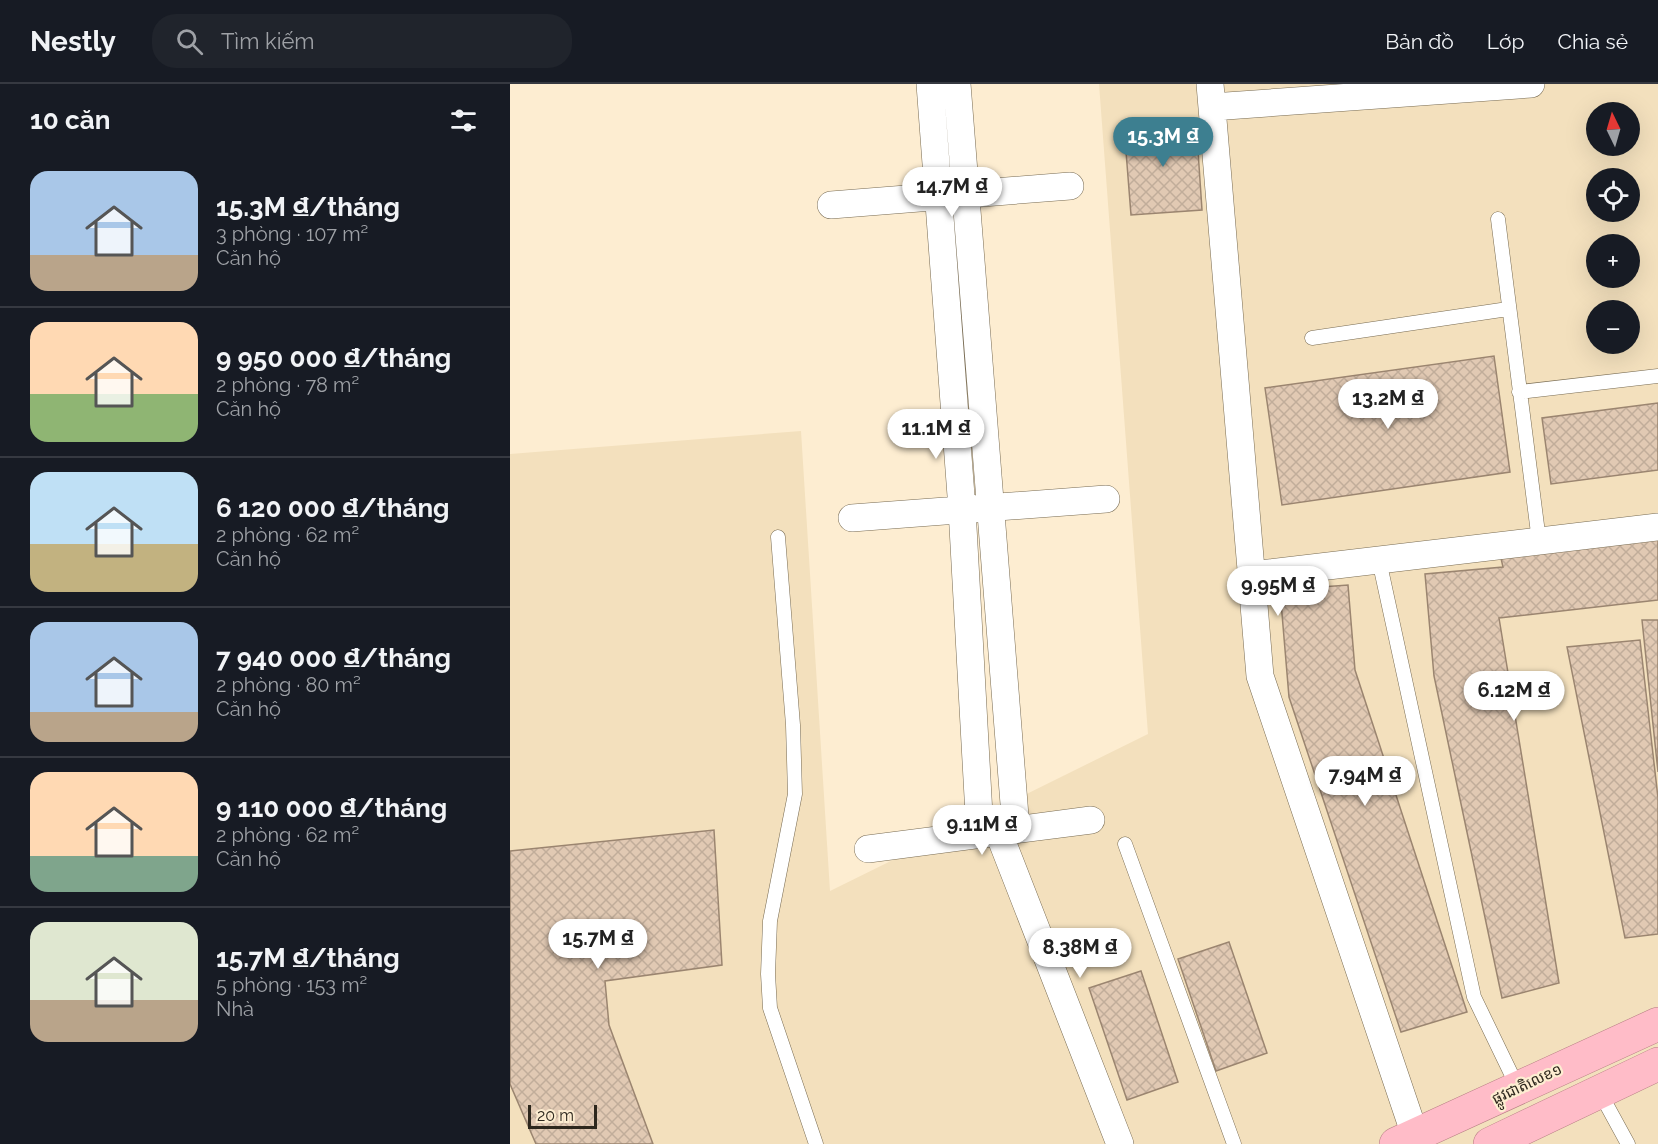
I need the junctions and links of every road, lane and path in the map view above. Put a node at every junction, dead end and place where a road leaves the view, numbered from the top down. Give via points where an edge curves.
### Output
1 (930, 84) edge
2 (957, 84) edge
3 (1531, 84) edge
4 (1402, 89) edge
5 (1211, 96) edge
6 (1070, 186) dead end
7 (967, 194) junction
8 (938, 196) junction
9 (831, 205) dead end
10 (1498, 219) dead end
11 (1508, 309) junction
12 (1312, 338) dead end
13 (1658, 376) edge
14 (1519, 392) junction
15 (1106, 499) dead end
16 (992, 507) junction
17 (962, 509) junction
18 (852, 518) dead end
19 (1658, 527) edge
20 (778, 537) dead end
21 (1539, 541) junction
22 (1379, 560) junction
23 (1252, 575) junction
24 (1091, 820) dead end
25 (998, 831) junction
26 (1125, 844) dead end
27 (868, 849) dead end
28 (1658, 1024) edge
29 (1658, 1064) edge
30 (1518, 1088) junction
31 (1599, 1091) junction
32 (1406, 1140) edge
33 (1497, 1142) edge
34 (816, 1144) edge
35 (1120, 1144) edge
36 (1234, 1144) edge
37 (1628, 1144) edge

1 - 8 street
2 - 7 street
3 - 4 street
4 - 5 street
5 - 23 street
6 - 7 street
7 - 8 street
7 - 16 street
8 - 9 street
8 - 17 street
10 - 11 lane
11 - 12 lane
11 - 14 lane
13 - 14 lane
14 - 21 lane
15 - 16 street
16 - 17 street
16 - 25 street
17 - 18 street
17 - 25 street
19 - 21 street
20 - 34 lane via 795,794 770,921 770,1008
21 - 22 street
22 - 23 street
22 - 30 lane via 1474,997
23 - 32 street via 1260,676
24 - 25 street
25 - 27 street
25 - 35 street
26 - 36 lane
28 - 30 highway, ផ្លូវជាតិលេខ១
29 - 31 highway
30 - 32 highway, ផ្លូវជាតិលេខ១
31 - 33 highway
31 - 37 lane

